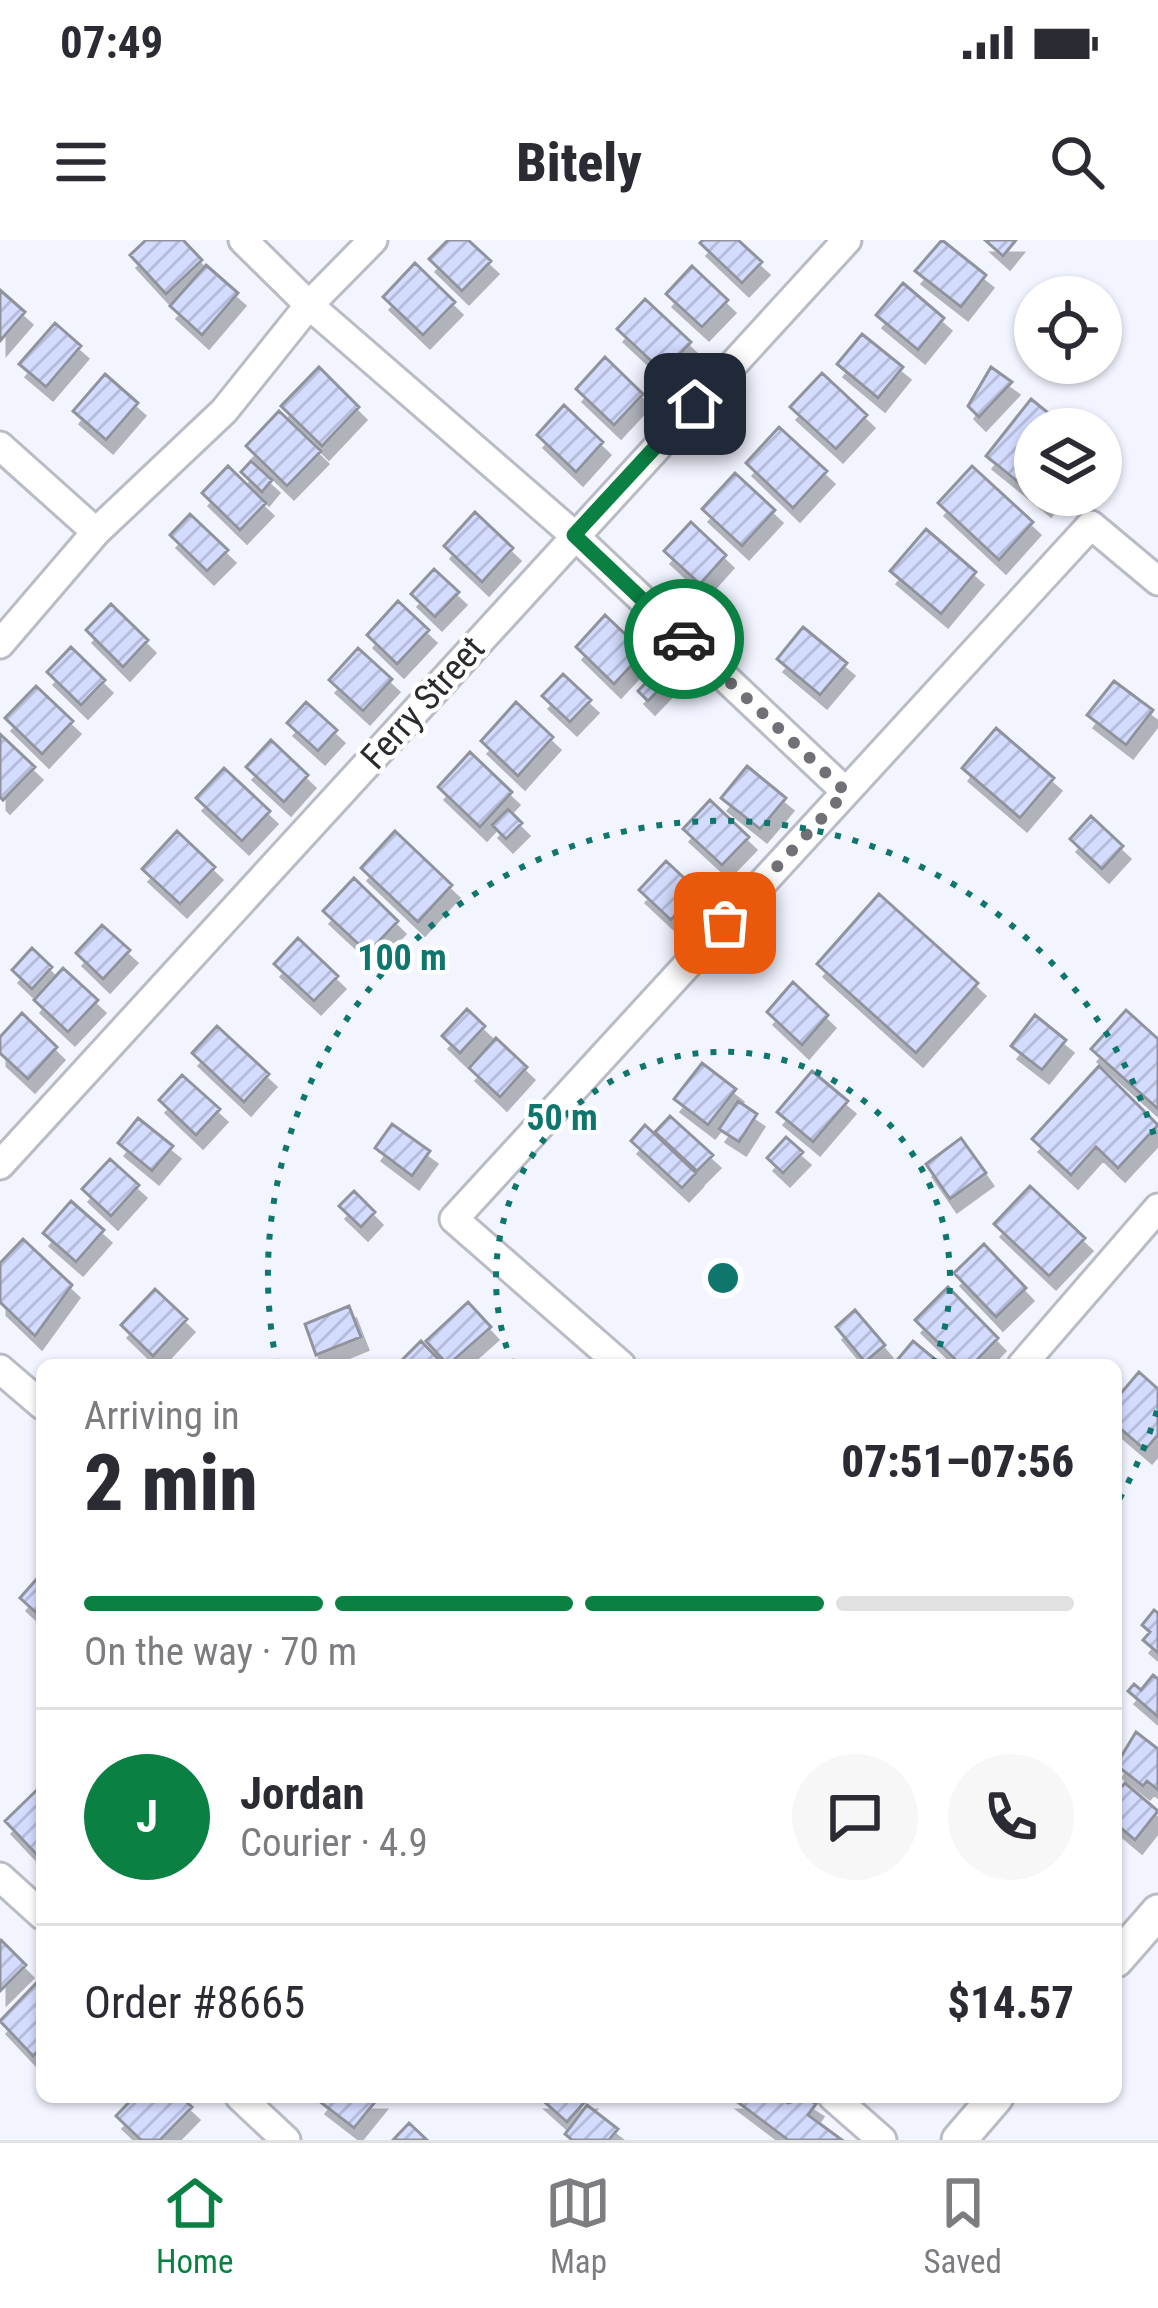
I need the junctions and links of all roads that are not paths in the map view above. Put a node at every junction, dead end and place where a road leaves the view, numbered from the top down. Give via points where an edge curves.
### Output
1 (243, 240) edge
2 (374, 240) edge
3 (847, 240) edge
4 (309, 305) junction
5 (0, 446) edge
6 (96, 532) junction
7 (574, 535) junction
8 (1158, 581) edge
9 (0, 644) edge
10 (846, 792) junction
11 (0, 1165) edge
12 (1158, 1208) edge
13 (614, 1359) edge
14 (1027, 1359) edge
15 (0, 1369) edge
16 (36, 1401) edge
17 (0, 1877) edge
18 (36, 1910) edge
19 (1155, 1921) edge
20 (1122, 1954) edge
21 (246, 2103) edge
22 (840, 2103) edge
23 (991, 2103) edge
24 (286, 2140) edge
25 (882, 2140) edge
26 (959, 2140) edge

1 - 4 street
2 - 4 street
3 - 7 street, Ferry Street
4 - 6 street via 224,411
4 - 7 street
5 - 6 street
6 - 9 street
7 - 10 street
7 - 11 street, Ferry Street
8 - 10 street via 1091,524
10 - 13 street via 454,1219
12 - 14 street
15 - 16 street
17 - 18 street
19 - 20 street
21 - 24 street
22 - 25 street
23 - 26 street

